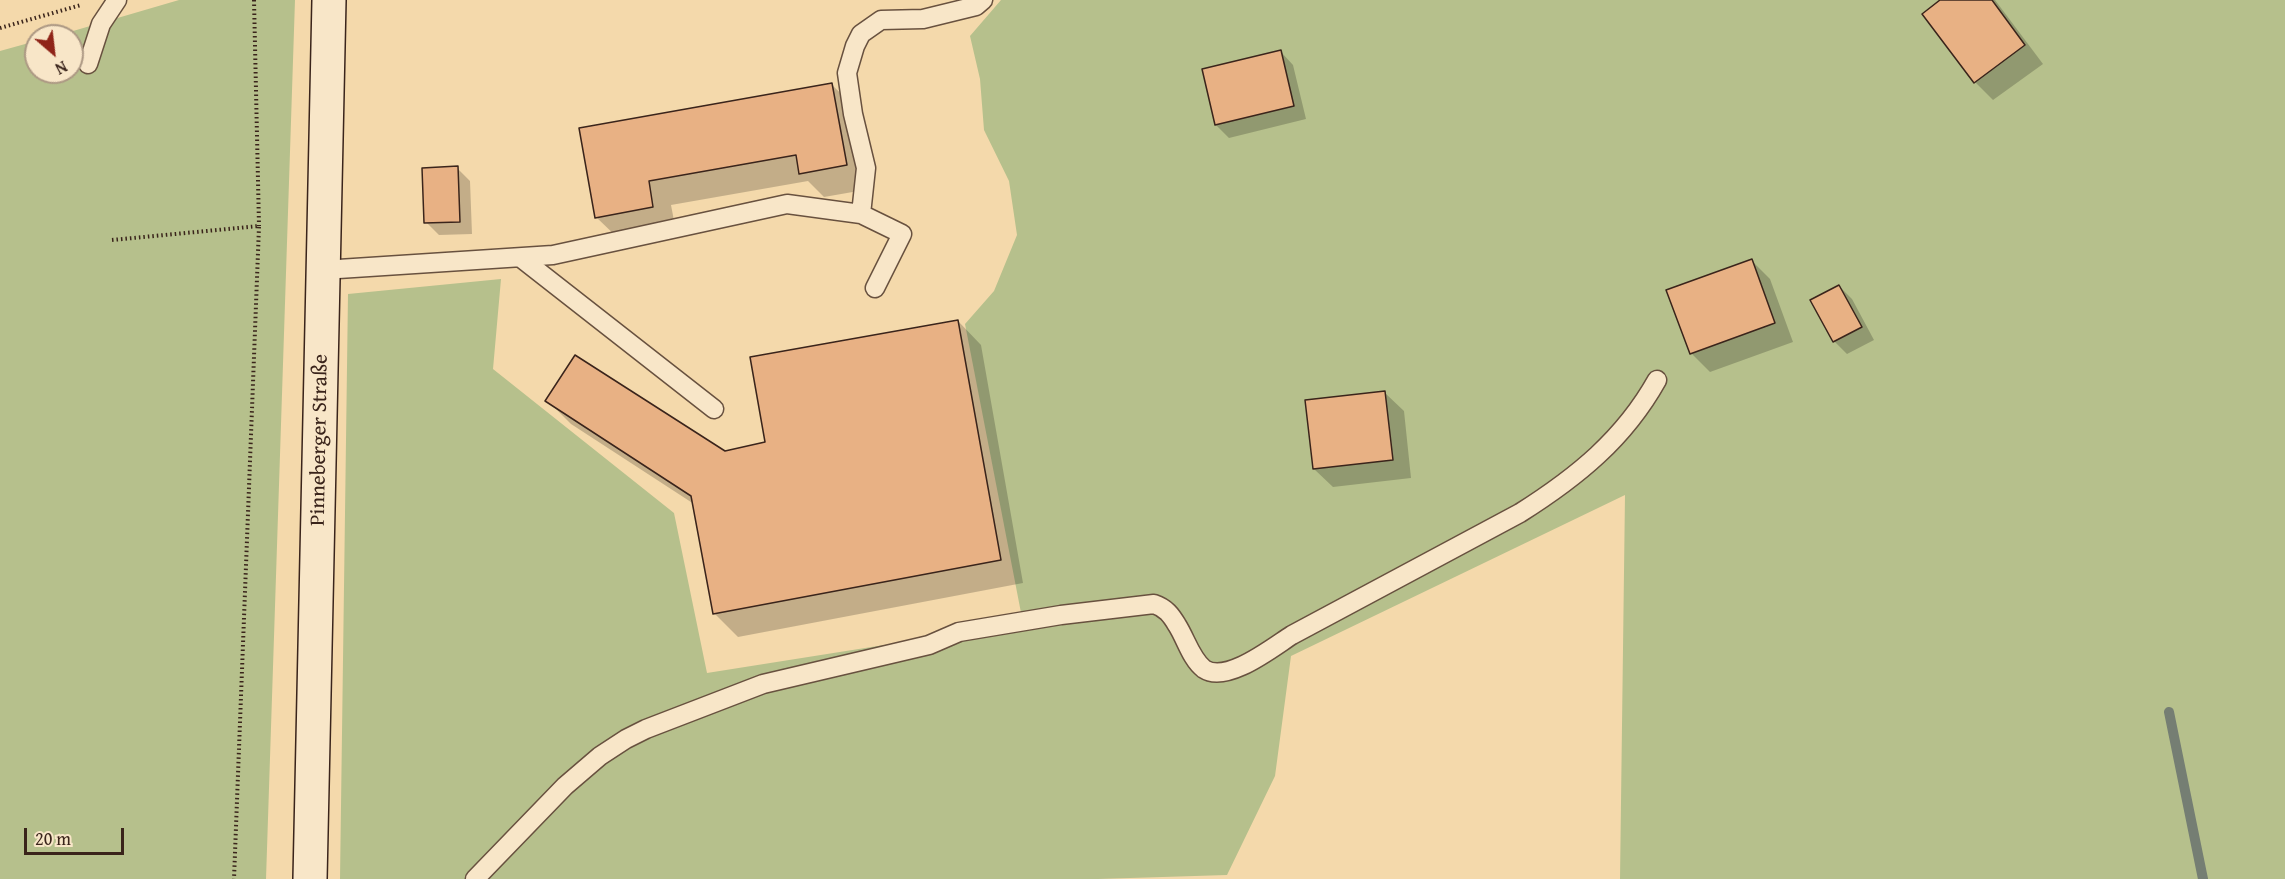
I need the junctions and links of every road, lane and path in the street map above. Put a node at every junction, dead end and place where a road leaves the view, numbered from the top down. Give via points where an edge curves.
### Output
1 (117, 0) edge
2 (254, 0) edge
3 (329, 0) edge
4 (983, 0) edge
5 (88, 3) dead end
6 (0, 28) edge
7 (88, 64) dead end
8 (861, 214) junction
9 (259, 226) junction
10 (112, 240) dead end
11 (521, 258) junction
12 (323, 270) junction
13 (875, 288) dead end
14 (1657, 380) dead end
15 (714, 409) dead end
16 (234, 879) edge
17 (310, 879) edge
18 (476, 879) edge

1 - 7 lane via 101,24
2 - 9 path
3 - 12 main road, Pinneberger Straße
4 - 8 lane via 976,6 923,19 881,20 861,34 847,73 866,168
5 - 6 path
8 - 11 lane via 788,204 553,255
8 - 13 lane via 902,234
9 - 10 path
9 - 16 path
11 - 12 lane
11 - 15 lane
12 - 17 main road, Pinneberger Straße
14 - 18 lane via 1622,432 1554,492 1230,671 1215,673 1205,669 1170,613 1154,604 959,632 929,645 763,684 646,729 600,756 565,786

